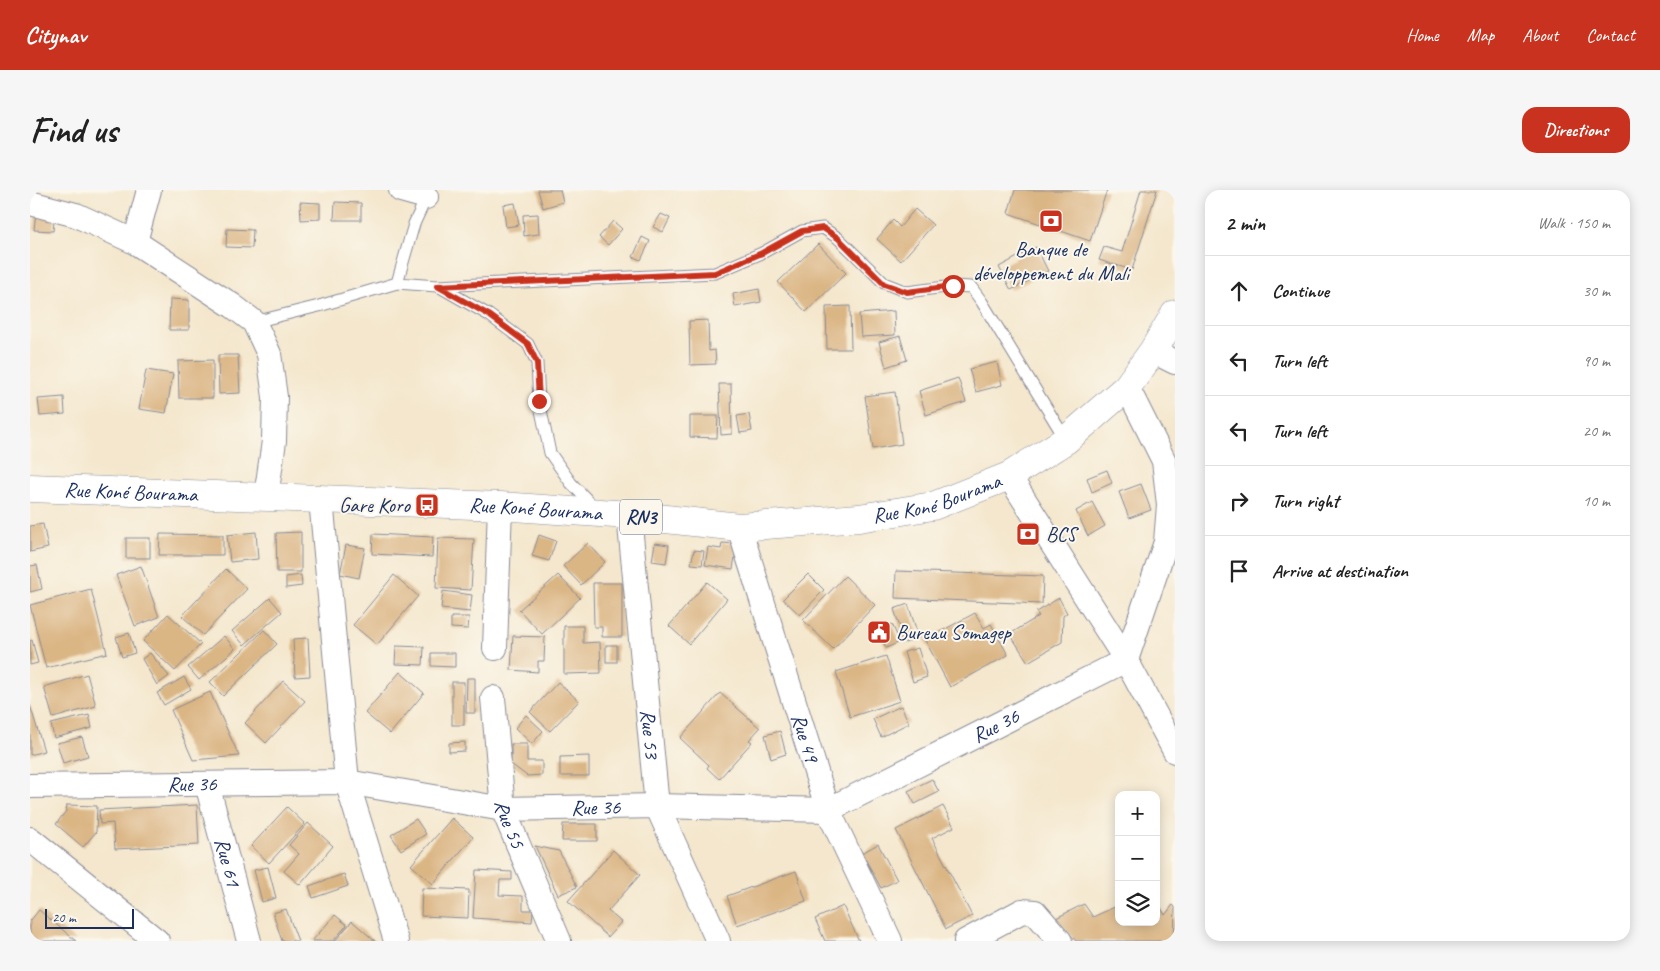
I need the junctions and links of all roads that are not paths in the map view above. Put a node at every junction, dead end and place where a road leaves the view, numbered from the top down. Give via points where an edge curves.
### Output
1 (149, 190) edge
2 (401, 190) edge
3 (429, 194) edge
4 (30, 203) edge
5 (135, 242) junction
6 (397, 283) junction
7 (437, 286) junction
8 (1175, 314) edge
9 (254, 322) junction
10 (1164, 356) edge
11 (1127, 387) junction
12 (1066, 440) junction
13 (1169, 462) edge
14 (1009, 476) junction
15 (30, 488) edge
16 (266, 496) junction
17 (322, 499) junction
18 (500, 506) junction
19 (600, 513) junction
20 (629, 515) junction
21 (739, 527) junction
22 (495, 648) dead end
23 (1126, 660) junction
24 (493, 698) dead end
25 (1175, 751) edge
26 (347, 782) junction
27 (207, 784) junction
28 (30, 786) edge
29 (657, 806) junction
30 (503, 810) junction
31 (828, 810) junction
32 (30, 840) edge
33 (158, 941) edge
34 (249, 941) edge
35 (396, 941) edge
36 (560, 941) edge
37 (718, 941) edge
38 (890, 941) edge
39 (966, 941) edge
40 (1060, 941) edge

1 - 5 street
2 - 3 street
3 - 6 lane via 414,224
4 - 5 street via 76,215
5 - 9 street
6 - 7 lane
6 - 9 lane
7 - 12 lane via 715,273 802,231 823,228 838,238 884,284 907,292 971,287
7 - 19 lane via 489,315 528,344 537,363 539,401 550,453 571,483
8 - 10 highway, Rue Koné Bourama / RN3
9 - 16 street via 269,354 275,397 274,441
10 - 11 highway, Rue Koné Bourama / RN3
11 - 12 highway, Rue Koné Bourama / RN3
11 - 13 street
12 - 14 highway, Rue Koné Bourama / RN3
13 - 23 street via 1166,542
14 - 21 highway, Rue Koné Bourama / RN3 via 933,506 859,518
14 - 23 street
15 - 16 highway, Rue Koné Bourama / RN3
16 - 17 highway, Rue Koné Bourama / RN3
17 - 18 highway, Rue Koné Bourama / RN3
17 - 26 street
18 - 19 highway, Rue Koné Bourama / RN3
18 - 22 street
19 - 20 highway, Rue Koné Bourama / RN3
20 - 21 highway, Rue Koné Bourama / RN3
20 - 29 street, Rue 53
21 - 31 street, Rue 49
23 - 25 street
23 - 31 street, Rue 36
24 - 30 street, Rue 55
26 - 27 street, Rue 36
26 - 30 street, Rue 36
26 - 35 street
27 - 28 street, Rue 36
27 - 34 street, Rue 61
29 - 30 street, Rue 36
29 - 31 street, Rue 36
29 - 37 street, Rue 53
30 - 36 street, Rue 55
31 - 38 street, Rue 49
32 - 33 street
39 - 40 street via 1022,911 1035,912

